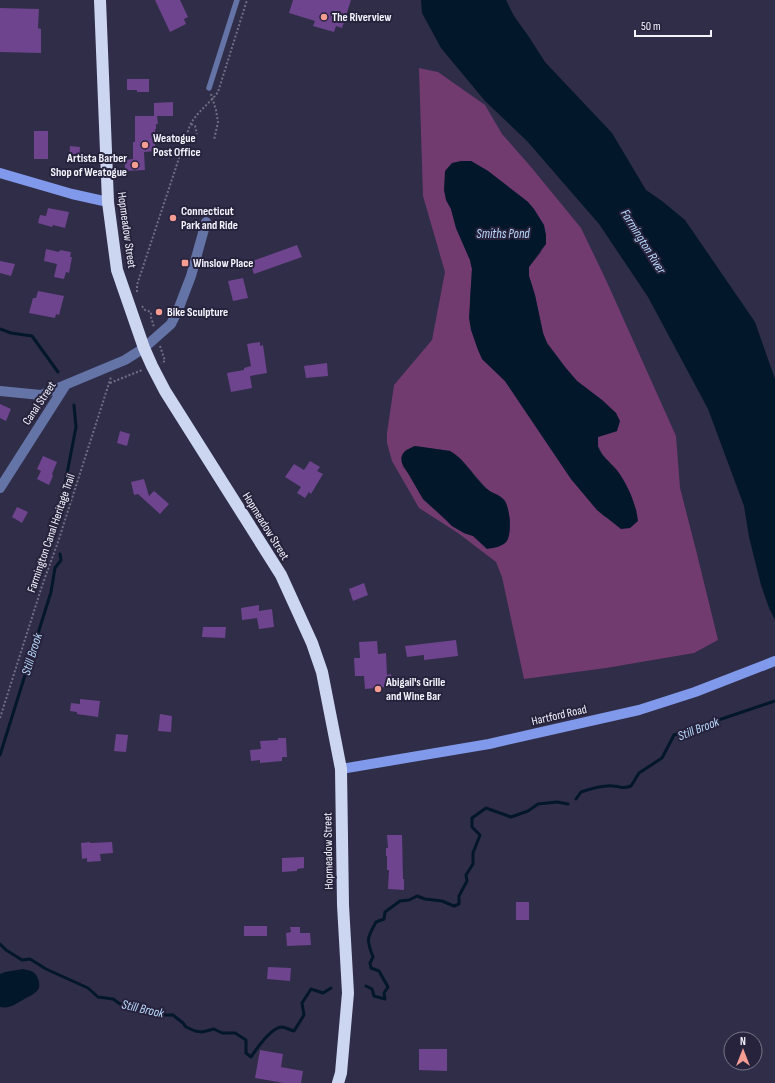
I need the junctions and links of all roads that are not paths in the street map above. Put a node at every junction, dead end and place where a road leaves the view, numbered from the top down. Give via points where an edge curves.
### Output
1 (100, 0) edge
2 (237, 0) edge
3 (209, 88) road end
4 (0, 173) edge
5 (108, 202) junction
6 (206, 222) dead end
7 (144, 348) junction
8 (65, 386) junction
9 (0, 391) edge
10 (0, 488) edge
11 (773, 662) edge
12 (341, 769) junction
13 (338, 1083) edge

1 - 5 highway, Hopmeadow Street
2 - 3 lane
4 - 5 main road
5 - 7 highway, Hopmeadow Street via 117,270
6 - 7 street via 191,276 178,310 171,324
7 - 8 street, Canal Street via 125,360
7 - 12 highway, Hopmeadow Street via 165,392 280,575 312,643 322,672
8 - 9 street via 41,395
8 - 10 street, Canal Street
11 - 12 main road, Hartford Road via 691,694 639,710 489,744
12 - 13 highway, Hopmeadow Street via 343,905 348,994

